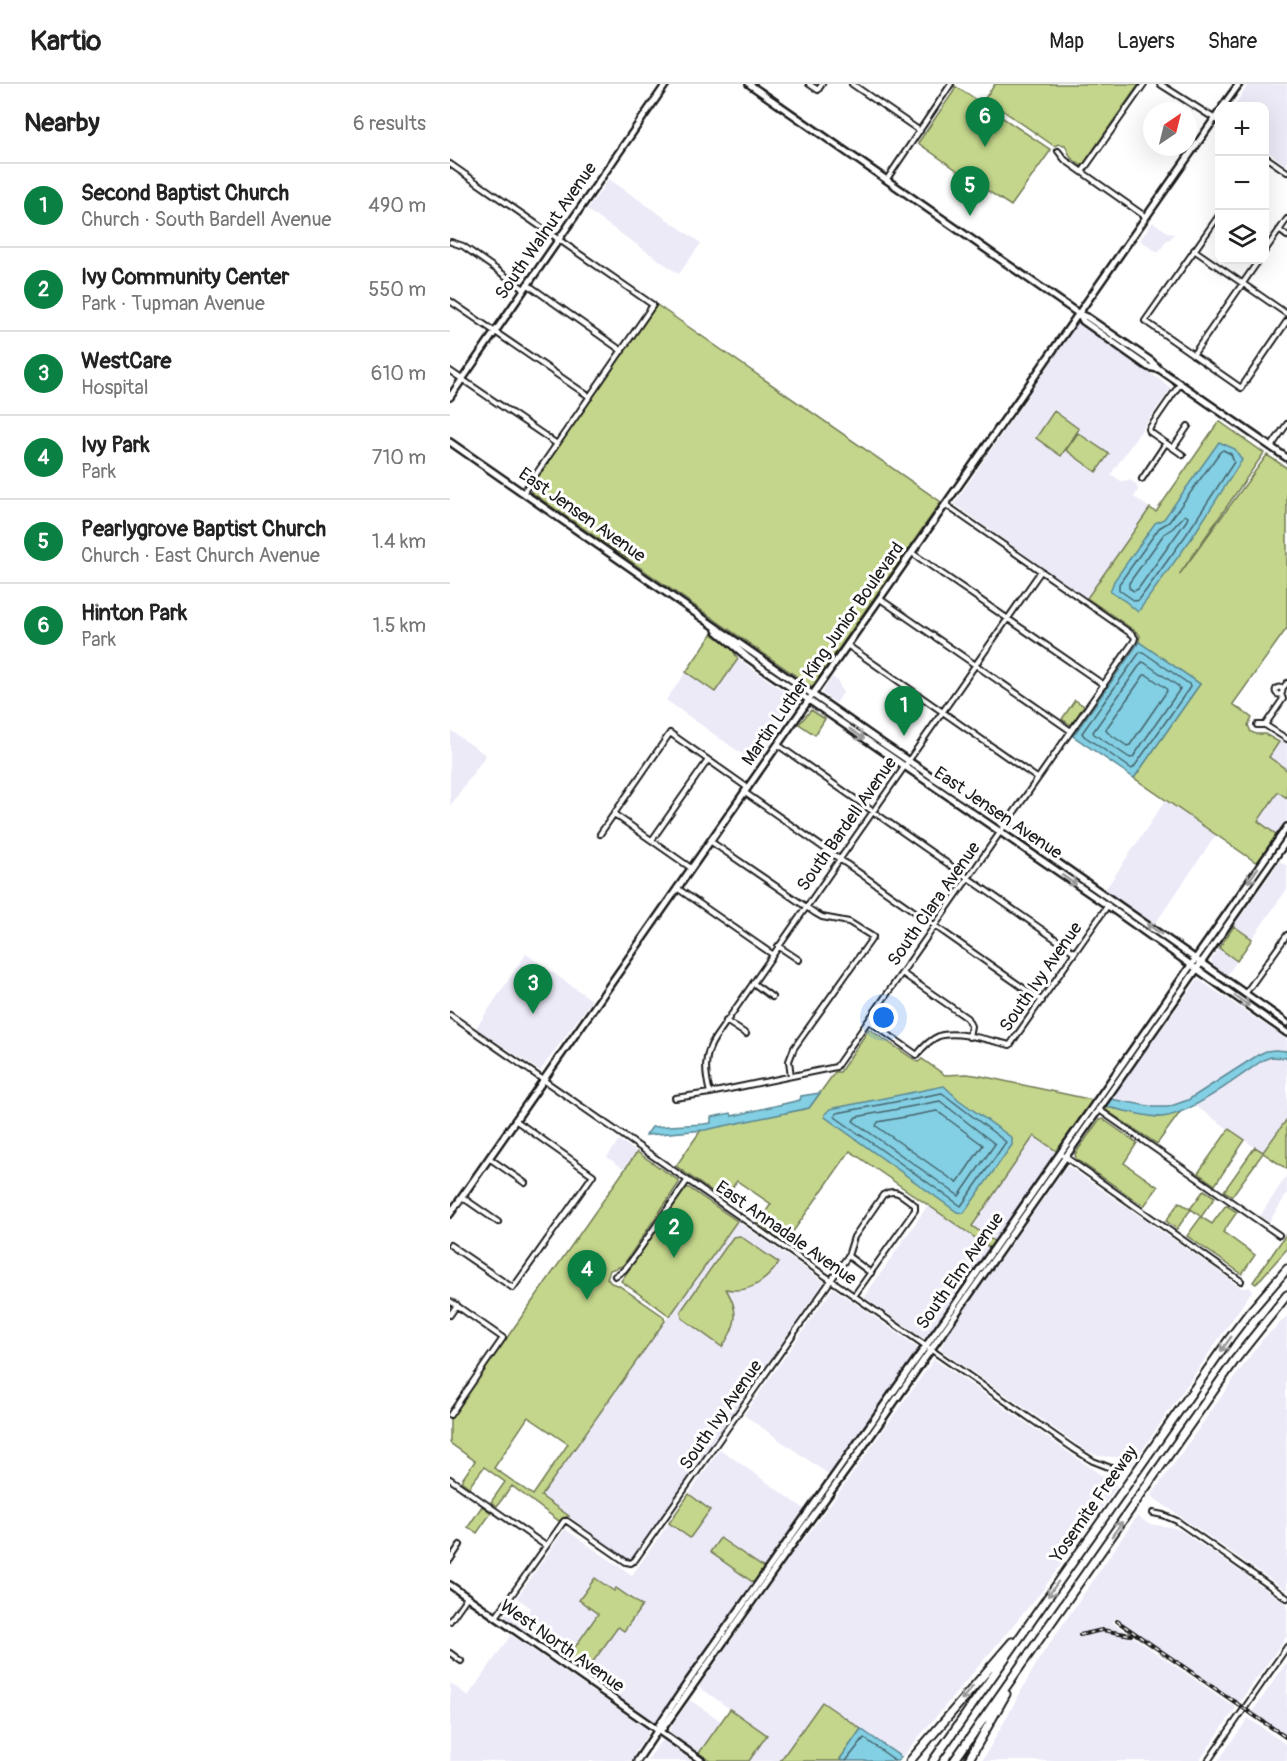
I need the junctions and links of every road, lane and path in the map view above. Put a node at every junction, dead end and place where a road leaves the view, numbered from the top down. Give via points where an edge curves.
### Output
1 (666, 84) edge
2 (749, 84) edge
3 (809, 84) edge
4 (822, 84) edge
5 (852, 84) edge
6 (951, 84) edge
7 (1144, 84) edge
8 (1160, 84) edge
9 (1239, 84) edge
10 (1226, 102) edge
11 (1215, 119) edge
12 (1215, 123) edge
13 (920, 131) junction
14 (1058, 151) dead end
15 (1269, 159) edge
16 (450, 164) edge
17 (1082, 172) junction
18 (1287, 172) edge
19 (887, 179) junction
20 (1146, 217) junction
21 (1287, 219) edge
22 (1215, 220) edge
23 (1280, 230) junction
24 (1287, 236) edge
25 (559, 239) junction
26 (451, 242) edge
27 (1269, 245) edge
28 (1194, 250) junction
29 (1256, 264) edge
30 (1242, 283) junction
31 (526, 286) junction
32 (450, 301) edge
33 (1079, 314) junction
34 (1287, 314) edge
35 (1287, 321) edge
36 (494, 331) junction
37 (622, 351) junction
38 (1193, 355) junction
39 (450, 371) edge
40 (462, 379) junction
41 (1180, 384) junction
42 (450, 397) edge
43 (590, 398) junction
44 (1287, 424) edge
45 (1188, 426) dead end
46 (450, 442) edge
47 (1166, 443) junction
48 (557, 444) junction
49 (1271, 447) junction
50 (1173, 448) junction
51 (1183, 455) dead end
52 (1287, 458) edge
53 (1142, 478) dead end
54 (523, 493) junction
55 (946, 505) junction
56 (912, 553) junction
57 (1041, 571) junction
58 (880, 599) junction
59 (696, 613) junction
60 (1007, 619) junction
61 (847, 645) junction
62 (975, 664) junction
63 (1104, 685) junction
64 (1285, 691) edge
65 (813, 694) junction
66 (808, 700) junction
67 (942, 711) junction
68 (1257, 724) dead end
69 (1265, 724) junction
70 (1071, 731) junction
71 (1287, 739) edge
72 (778, 745) junction
73 (708, 760) junction
74 (908, 760) junction
75 (904, 766) junction
76 (1037, 778) junction
77 (746, 790) junction
78 (873, 811) junction
79 (614, 814) junction
80 (1006, 826) junction
81 (1287, 827) edge
82 (1001, 832) junction
83 (600, 834) dead end
84 (652, 840) junction
85 (1287, 840) edge
86 (711, 841) junction
87 (840, 858) junction
88 (691, 868) junction
89 (968, 879) junction
90 (677, 888) junction
91 (1112, 900) junction
92 (806, 906) junction
93 (1108, 906) junction
94 (936, 926) junction
95 (1287, 935) edge
96 (778, 946) junction
97 (1074, 952) junction
98 (772, 954) junction
99 (1195, 959) junction
100 (799, 960) dead end
101 (1201, 964) junction
102 (1191, 965) junction
103 (1197, 970) junction
104 (902, 974) junction
105 (753, 983) junction
106 (1245, 994) junction
107 (772, 997) dead end
108 (1042, 1002) junction
109 (450, 1015) edge
110 (1266, 1018) junction
111 (726, 1021) junction
112 (868, 1021) junction
113 (1287, 1025) edge
114 (1287, 1033) edge
115 (746, 1034) dead end
116 (969, 1037) junction
117 (791, 1076) junction
118 (544, 1080) junction
119 (710, 1093) junction
120 (675, 1098) dead end
121 (1096, 1107) junction
122 (515, 1120) junction
123 (1063, 1156) junction
124 (489, 1158) junction
125 (687, 1181) junction
126 (525, 1183) dead end
127 (462, 1197) junction
128 (450, 1214) edge
129 (498, 1222) dead end
130 (1279, 1235) dead end
131 (450, 1245) edge
132 (848, 1256) junction
133 (1287, 1269) edge
134 (871, 1273) junction
135 (615, 1276) dead end
136 (831, 1280) junction
137 (1241, 1281) dead end
138 (1287, 1295) edge
139 (854, 1296) junction
140 (450, 1301) edge
141 (1287, 1301) edge
142 (457, 1305) junction
143 (450, 1315) edge
144 (1262, 1324) junction
145 (929, 1348) junction
146 (450, 1415) edge
147 (1111, 1468) dead end
148 (450, 1479) edge
149 (1154, 1513) dead end
150 (460, 1545) dead end
151 (546, 1546) junction
152 (450, 1560) edge
153 (450, 1585) edge
154 (467, 1597) junction
155 (1287, 1598) edge
156 (496, 1617) junction
157 (1033, 1617) junction
158 (450, 1621) edge
159 (1035, 1646) junction
160 (1287, 1647) edge
161 (450, 1653) edge
162 (461, 1661) dead end
163 (657, 1731) junction
164 (637, 1761) edge
165 (702, 1761) edge
166 (910, 1761) edge
167 (933, 1761) edge
168 (954, 1761) edge
169 (968, 1761) edge
170 (1208, 1761) edge

1 - 25 street, South Walnut Avenue
2 - 19 street
3 - 4 street via 818,90
5 - 13 street
6 - 13 street
7 - 17 street
8 - 11 street
9 - 10 street
12 - 20 street, Martin Luther King Junior Boulevard
13 - 19 street
14 - 17 street
15 - 18 street
16 - 25 street
17 - 20 street
19 - 33 street
20 - 33 street, Martin Luther King Junior Boulevard
21 - 23 street
22 - 28 street
23 - 24 street
23 - 27 street
25 - 31 street, South Walnut Avenue
25 - 37 street via 653,304
26 - 31 street
28 - 30 street
28 - 38 street via 1145,321
29 - 30 street
30 - 34 street
30 - 38 street
31 - 36 street, South Walnut Avenue
31 - 37 street
32 - 36 street
33 - 41 street
33 - 55 street, Martin Luther King Junior Boulevard
35 - 38 street via 1241,388
36 - 40 street, South Walnut Avenue
36 - 43 street
37 - 43 street
39 - 40 street
40 - 42 street, South Walnut Avenue
40 - 48 street
41 - 47 street via 1149,429
41 - 49 street
43 - 48 street
44 - 49 street
45 - 50 street
46 - 54 street, East Jensen Avenue
47 - 50 street
47 - 53 street
48 - 54 street
49 - 52 street
50 - 51 street
54 - 59 street, East Jensen Avenue
55 - 56 street, Martin Luther King Junior Boulevard
55 - 57 street
56 - 58 street, Martin Luther King Junior Boulevard
56 - 60 street
57 - 60 street, South Bardell Avenue
57 - 63 street, South Clara Avenue via 1135,638
58 - 61 street, Martin Luther King Junior Boulevard
58 - 62 street
59 - 65 street, East Jensen Avenue
59 - 66 street, East Jensen Avenue via 752,661
60 - 62 street, South Bardell Avenue
60 - 63 street
61 - 65 street, Martin Luther King Junior Boulevard
61 - 67 street
62 - 67 street, South Bardell Avenue
62 - 70 street
63 - 70 street, South Clara Avenue
64 - 69 street
65 - 66 street, Martin Luther King Junior Boulevard
65 - 74 street, East Jensen Avenue
66 - 72 street, Martin Luther King Junior Boulevard
66 -> 75 street, East Jensen Avenue
67 - 74 street, South Bardell Avenue
67 - 76 street
68 - 69 street
69 - 71 street
70 - 76 street, South Clara Avenue
72 - 77 street, Martin Luther King Junior Boulevard
72 - 78 street
73 - 77 street
73 - 79 street via 670,733
73 - 84 street
74 - 75 street, South Bardell Avenue
74 - 80 street, East Jensen Avenue
75 - 78 street, South Bardell Avenue
75 - 82 street, East Jensen Avenue
76 - 80 street, South Clara Avenue
77 - 86 street, Martin Luther King Junior Boulevard
77 - 87 street
78 - 87 street, South Bardell Avenue
78 - 89 street
79 - 83 street
79 - 84 street
80 - 82 street, South Clara Avenue
80 - 91 street, East Jensen Avenue
81 -> 99 street, South Elm Avenue
82 - 89 street, South Clara Avenue
82 -> 93 street, East Jensen Avenue
84 - 88 street
85 - 101 street, South Elm Avenue
86 - 88 street, Martin Luther King Junior Boulevard
86 - 92 street
87 - 92 street, South Bardell Avenue
87 - 94 street
88 - 90 street, Martin Luther King Junior Boulevard
89 - 94 street, South Clara Avenue
89 - 97 street
90 - 98 street
90 - 118 street, Martin Luther King Junior Boulevard
91 - 93 street, South Ivy Avenue
99 -> 91 street, East Jensen Avenue
92 - 96 street, South Bardell Avenue
92 - 117 street via 822,916 849,922 873,937 794,1047 789,1061
93 - 97 street, South Ivy Avenue
93 - 102 street, East Jensen Avenue
94 - 104 street, South Clara Avenue
94 - 108 street
95 - 106 street
96 - 98 street, South Bardell Avenue
96 - 100 street
97 - 108 street, South Ivy Avenue
98 - 105 street, South Bardell Avenue
99 - 101 street, East Jensen Avenue
99 - 102 street, South Elm Avenue
101 - 103 street, South Elm Avenue
101 - 106 street, East Jensen Avenue
102 - 103 street, East Jensen Avenue
102 - 121 street, South Elm Avenue
103 -> 110 street, East Jensen Avenue
103 - 121 street, South Elm Avenue
104 - 112 street, South Clara Avenue
104 - 116 street via 967,1018
105 - 107 street
105 - 111 street, South Bardell Avenue
106 - 113 street, East Jensen Avenue
108 - 116 street, South Ivy Avenue via 1010,1045
109 - 118 street, East Annadale Avenue
110 - 113 street
110 - 114 street, East Jensen Avenue
111 - 115 street
111 - 119 street, South Bardell Avenue via 705,1059
112 - 116 street, South Ivy Avenue via 917,1055 938,1036
112 - 117 street, South Clara Avenue via 836,1067
117 - 119 street
118 - 122 street, Martin Luther King Junior Boulevard
118 - 125 street, East Annadale Avenue
119 - 120 street
121 - 123 street, South Elm Avenue
121 - 130 street
122 - 124 street, Martin Luther King Junior Boulevard
122 - 131 street via 593,1174 513,1288
123 - 137 street
123 - 145 street, South Elm Avenue
124 - 126 street
124 - 127 street, Martin Luther King Junior Boulevard
125 - 135 street via 632,1260
125 - 136 street, East Annadale Avenue
127 - 128 street, Martin Luther King Junior Boulevard
127 - 129 street
132 - 134 street
132 - 134 street, South Ivy Avenue via 855,1235 886,1193 895,1191 915,1205
132 - 136 street, South Ivy Avenue
133 -> 157 highway, Yosemite Freeway via 1230,1338
134 - 139 street
136 - 139 street, East Annadale Avenue
136 - 151 street, South Ivy Avenue via 635,1560 626,1562 567,1521
138 - 144 highway, Yosemite Freeway
139 - 145 street, East Annadale Avenue
140 - 142 street
141 - 144 highway
142 - 143 street
142 - 146 street via 504,1338
159 -> 144 highway, Yosemite Freeway
145 - 147 street, East Annadale Avenue via 1087,1458
145 - 163 street, South Elm Avenue
148 - 151 street
149 - 155 street via 1177,1521
150 - 152 street
151 - 156 street
153 - 154 street, West North Avenue
154 - 156 street, West North Avenue
154 - 158 street
156 - 163 street, West North Avenue
157 -> 166 highway
157 - 167 highway, Yosemite Freeway
159 - 168 highway, Yosemite Freeway
159 - 169 highway
160 - 170 street
161 - 162 street
163 - 164 street, South Elm Avenue
163 - 165 street, West North Avenue

